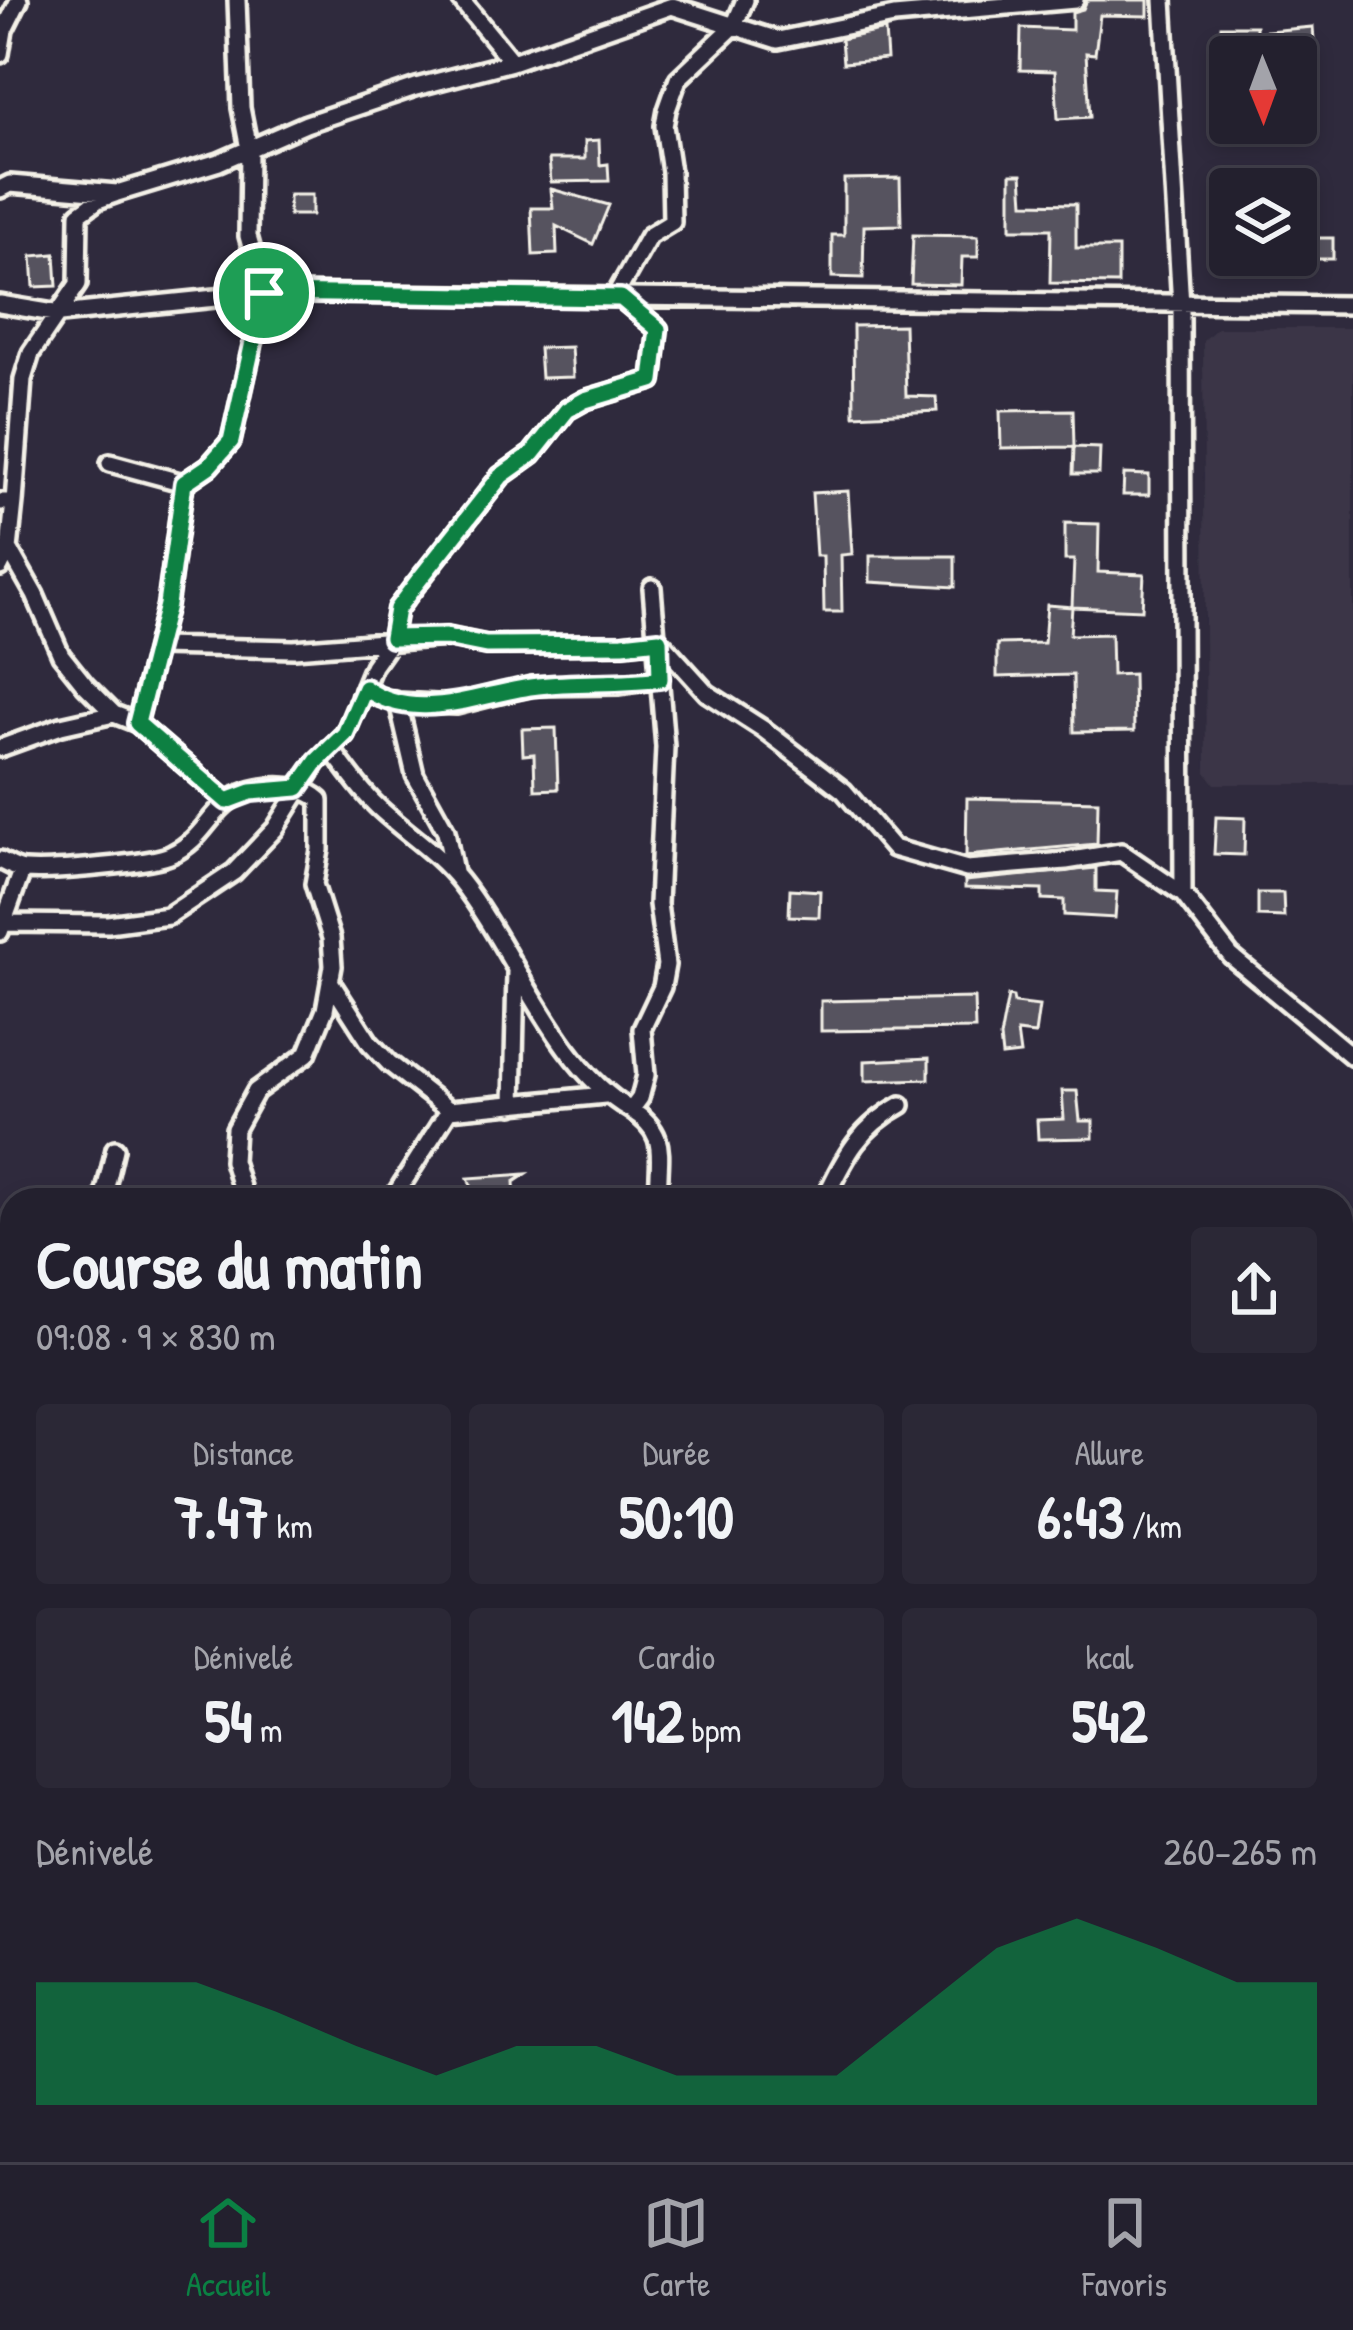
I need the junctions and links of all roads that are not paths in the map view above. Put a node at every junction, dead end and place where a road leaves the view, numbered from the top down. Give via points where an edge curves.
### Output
1 (17, 0) edge
2 (238, 0) edge
3 (461, 0) edge
4 (745, 0) edge
5 (1076, 0) edge
6 (1163, 0) edge
7 (0, 15) edge
8 (734, 26) junction
9 (0, 54) edge
10 (512, 62) junction
11 (249, 149) junction
12 (0, 189) edge
13 (117, 193) junction
14 (264, 293) junction
15 (621, 298) junction
16 (0, 304) edge
17 (1353, 305) edge
18 (1181, 306) junction
19 (60, 314) junction
20 (110, 463) dead end
21 (184, 483) junction
22 (7, 502) edge
23 (9, 549) junction
24 (0, 567) edge
25 (652, 588) dead end
26 (392, 638) junction
27 (659, 640) junction
28 (157, 646) junction
29 (660, 679) junction
30 (365, 688) junction
31 (398, 702) junction
32 (113, 714) junction
33 (137, 723) junction
34 (0, 748) edge
35 (330, 748) junction
36 (298, 788) junction
37 (227, 801) junction
38 (0, 860) edge
39 (22, 871) junction
40 (454, 874) junction
41 (1183, 894) junction
42 (3, 927) edge
43 (516, 970) junction
44 (330, 981) junction
45 (1353, 1057) edge
46 (605, 1095) junction
47 (513, 1105) junction
48 (902, 1105) dead end
49 (448, 1110) junction
50 (631, 1110) junction
51 (115, 1149) dead end
52 (106, 1188) edge
53 (241, 1188) edge
54 (399, 1188) edge
55 (659, 1188) edge
56 (830, 1188) edge

1 - 7 street
1 - 9 street
2 - 11 street
3 - 10 street
4 - 8 street
5 - 8 street via 894,16 778,40
6 - 18 street
8 - 10 street via 672,5
8 - 15 street via 679,79 664,126 672,222 634,257
10 - 11 street via 416,87
11 - 13 street
11 - 14 street via 248,236
12 - 13 street
13 - 19 street via 79,214 78,284
14 - 15 street
14 - 19 street
14 - 21 street via 231,441
15 - 18 street
15 - 26 street via 658,329 652,380 567,410 532,454 501,476 415,585 397,609
16 - 19 street
17 - 18 street
18 - 41 street
19 - 22 street via 31,352 23,379
20 - 21 street
21 - 28 street
22 - 23 street
23 - 24 street
23 - 32 street via 62,655
25 - 27 street
26 - 27 street via 486,645
26 - 28 street via 294,649
26 - 30 street
27 - 29 street
27 - 41 street via 707,693 844,791 893,848 967,868 1121,852
28 - 33 street
29 - 31 street via 532,686 456,704
29 - 50 street via 665,965 642,1029 647,1070
30 - 31 street
30 - 35 street
31 - 40 street via 415,775 446,830
32 - 33 street
32 - 34 street
33 - 37 street
35 - 36 street
35 - 40 street via 373,802
36 - 37 street
36 - 42 street via 256,852 168,916
36 - 44 street via 320,800 314,884 331,938
37 - 39 street via 198,839 167,857
38 - 39 street
39 - 42 street
40 - 43 street
41 - 45 street via 1232,956
43 - 46 street
43 - 47 street
44 - 49 street via 370,1043
44 - 53 street via 307,1054 256,1091 235,1129
46 - 47 street
46 - 50 street
47 - 49 street
48 - 56 street via 857,1138
49 - 54 street
50 - 55 street via 659,1136
51 - 52 street

